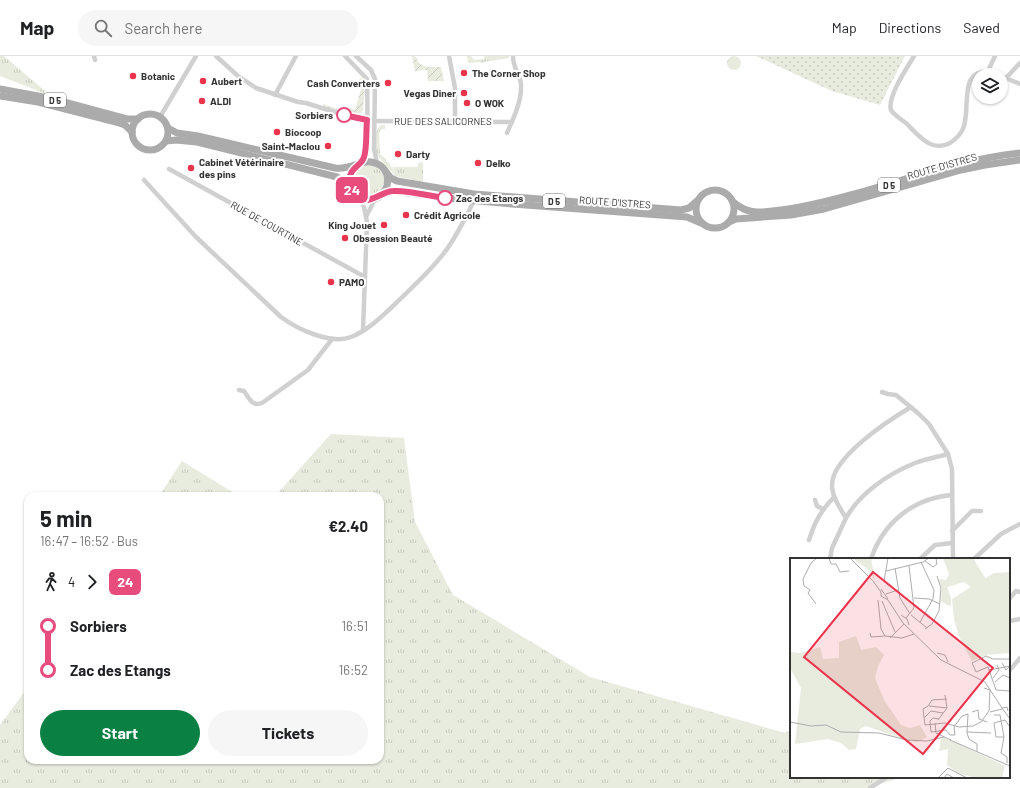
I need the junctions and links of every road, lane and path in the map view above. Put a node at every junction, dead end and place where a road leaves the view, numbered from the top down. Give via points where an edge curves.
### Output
1 (196, 56) edge
2 (216, 56) edge
3 (296, 56) edge
4 (345, 56) edge
5 (356, 56) edge
6 (449, 56) edge
7 (513, 56) edge
8 (914, 56) edge
9 (995, 56) edge
10 (1020, 63) edge
11 (989, 68) edge
12 (1008, 76) edge
13 (972, 79) edge
14 (1008, 79) edge
15 (1020, 84) edge
16 (0, 89) edge
17 (275, 95) junction
18 (0, 96) edge
19 (160, 117) junction
20 (138, 120) junction
21 (367, 120) junction
22 (374, 121) junction
23 (455, 121) junction
24 (512, 122) junction
25 (168, 128) junction
26 (132, 132) junction
27 (508, 133) dead end
28 (166, 142) junction
29 (1020, 152) edge
30 (1020, 160) edge
31 (359, 164) junction
32 (377, 164) junction
33 (169, 169) dead end
34 (386, 172) junction
35 (144, 180) dead end
36 (350, 185) junction
37 (383, 193) junction
38 (359, 198) junction
39 (375, 199) junction
40 (474, 201) junction
41 (697, 201) junction
42 (733, 202) junction
43 (367, 215) junction
44 (729, 222) junction
45 (701, 223) junction
46 (365, 277) junction
47 (363, 330) junction
48 (332, 338) junction
49 (239, 390) dead end
50 (882, 392) dead end
51 (911, 406) junction
52 (948, 454) junction
53 (952, 495) junction
54 (834, 497) junction
55 (815, 500) dead end
56 (823, 509) junction
57 (981, 511) dead end
58 (846, 518) junction
59 (1020, 524) edge
60 (952, 531) junction
61 (809, 540) dead end
62 (952, 542) junction
63 (830, 558) edge
64 (871, 558) edge
65 (921, 558) edge
66 (953, 558) edge
67 (975, 558) edge
68 (1020, 592) edge
69 (1010, 598) edge
70 (1020, 619) edge
71 (1010, 621) edge
72 (1020, 658) edge
73 (1010, 671) edge
74 (885, 778) edge
75 (870, 788) edge

1 - 19 street
2 - 17 street via 249,84
3 - 17 street
4 - 21 street via 365,75
5 - 22 street via 371,70 375,79
6 - 23 street via 455,88
7 - 24 street via 514,68 521,84 518,107
8 - 13 street via 893,95 890,106 893,114 931,145 943,146 954,140 962,130 966,118 968,86
9 - 11 street
10 - 12 street
14 - 15 street
16 - 20 main road, D 5
17 - 21 street
18 - 26 main road, D 5 via 38,102 111,120 125,125
19 - 20 main road via 151,114
19 - 25 main road
20 - 26 main road
21 - 31 street via 364,157
22 - 23 street, RUE DES SALICORNES
22 - 32 street
23 - 24 street, RUE DES SALICORNES
24 - 27 street
25 - 28 main road
25 - 31 main road via 178,133 335,168
26 - 28 main road via 138,145 146,150 160,148
28 - 36 main road via 197,142 337,177
29 - 42 main road, ROUTE D'ISTRES / D 5 via 984,158 817,204 758,212 746,210
30 - 44 main road, ROUTE D'ISTRES / D 5 via 961,170 824,209 791,215 736,219
31 - 32 main road
31 - 36 main road via 350,174
32 - 34 main road
33 - 46 street, RUE DE COURTINE
34 - 37 main road via 387,185
34 - 41 main road, ROUTE D'ISTRES / D 5 via 397,181 474,194 681,210 689,208
35 - 48 street via 196,237 281,317 305,331
36 - 38 main road
37 - 39 main road
37 - 40 main road, ROUTE D'ISTRES / D 5 via 394,191
38 - 39 main road
38 - 43 street
39 - 43 street
40 - 45 main road, ROUTE D'ISTRES / D 5 via 687,217
40 - 47 street via 444,253 422,279
41 - 42 main road via 704,192 717,189 724,191
41 - 45 main road via 696,216
42 - 44 main road via 734,212
43 - 46 street
44 - 45 main road via 718,228
46 - 47 street
47 - 48 street via 351,337
48 - 49 street via 308,370 262,403 252,403 244,391
50 - 51 street via 896,394
51 - 52 street via 929,424
51 - 54 street via 862,441 846,457 832,480
52 - 53 street via 952,468
52 - 58 street via 894,473 870,490 852,507
53 - 60 street
53 - 64 street via 940,496 902,513 881,535
54 - 56 street
54 - 58 street
55 - 56 street via 816,506
56 - 61 street via 814,524
57 - 60 street via 972,511
58 - 63 street
59 - 67 street via 1002,534
60 - 62 street
62 - 65 street via 935,545
62 - 66 street
68 - 69 street via 1016,591
70 - 71 street
72 - 73 street
74 - 75 street

